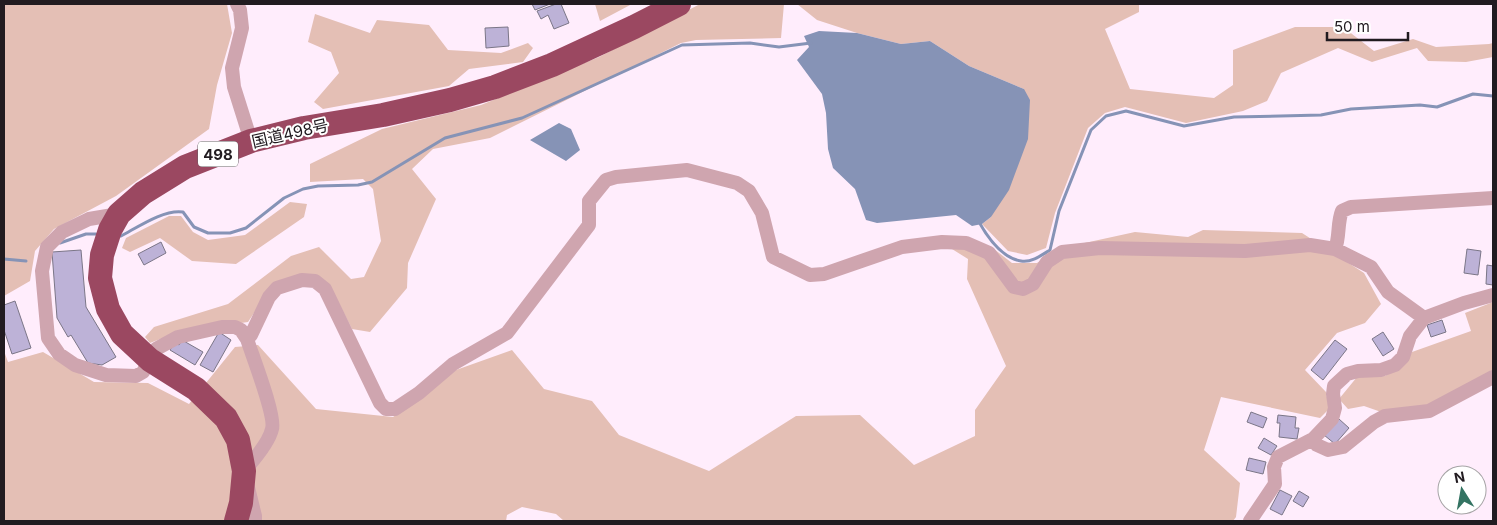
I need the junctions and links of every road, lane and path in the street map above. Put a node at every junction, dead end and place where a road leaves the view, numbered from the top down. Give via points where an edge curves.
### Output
1 (237, 4) edge
2 (679, 4) edge
3 (251, 141) junction
4 (1493, 198) edge
5 (119, 214) junction
6 (1335, 249) junction
7 (1493, 295) edge
8 (1424, 318) junction
9 (247, 339) junction
10 (150, 360) junction
11 (1493, 377) edge
12 (1314, 439) junction
13 (244, 471) junction
14 (236, 521) edge
15 (255, 521) edge
16 (1250, 521) edge

1 - 3 street via 242,28 232,68 234,87
2 - 3 highway, 国道498号 / 498 via 552,65 495,86 450,100
3 - 5 highway, 国道498号 / 498 via 185,167 143,193
4 - 6 street via 1351,207 1342,211
5 - 10 highway, 国道498号 / 498 via 102,255 100,278 108,309 122,334
5 - 10 street via 89,220 62,232 47,246 42,271 48,338 59,354 75,365 106,374 136,376 143,372
6 - 8 street via 1371,267 1388,292
6 - 9 street via 1310,246 1245,251 1100,248 1062,252 1047,262 1033,284 1023,289 1014,287 989,253 966,243 942,242 902,247 824,274 810,275 773,257 762,213 748,191 737,183 687,170 606,180 589,201 589,226 507,333 453,364 419,393 395,408 386,409 380,404 325,289 315,281 302,280 277,288
7 - 8 street
8 - 12 street via 1410,336 1403,357 1395,365 1347,374 1334,386 1332,419
9 - 10 street via 235,327 222,327 178,337 156,349
9 - 13 street via 272,415 273,428
10 - 13 highway, 国道498号 / 498 via 196,389 226,418 238,440
11 - 12 street via 1429,411 1385,416 1343,447 1328,450 1317,445
12 - 16 street via 1278,457 1274,467 1275,484
13 - 14 highway, 国道498号 / 498
13 - 15 street

